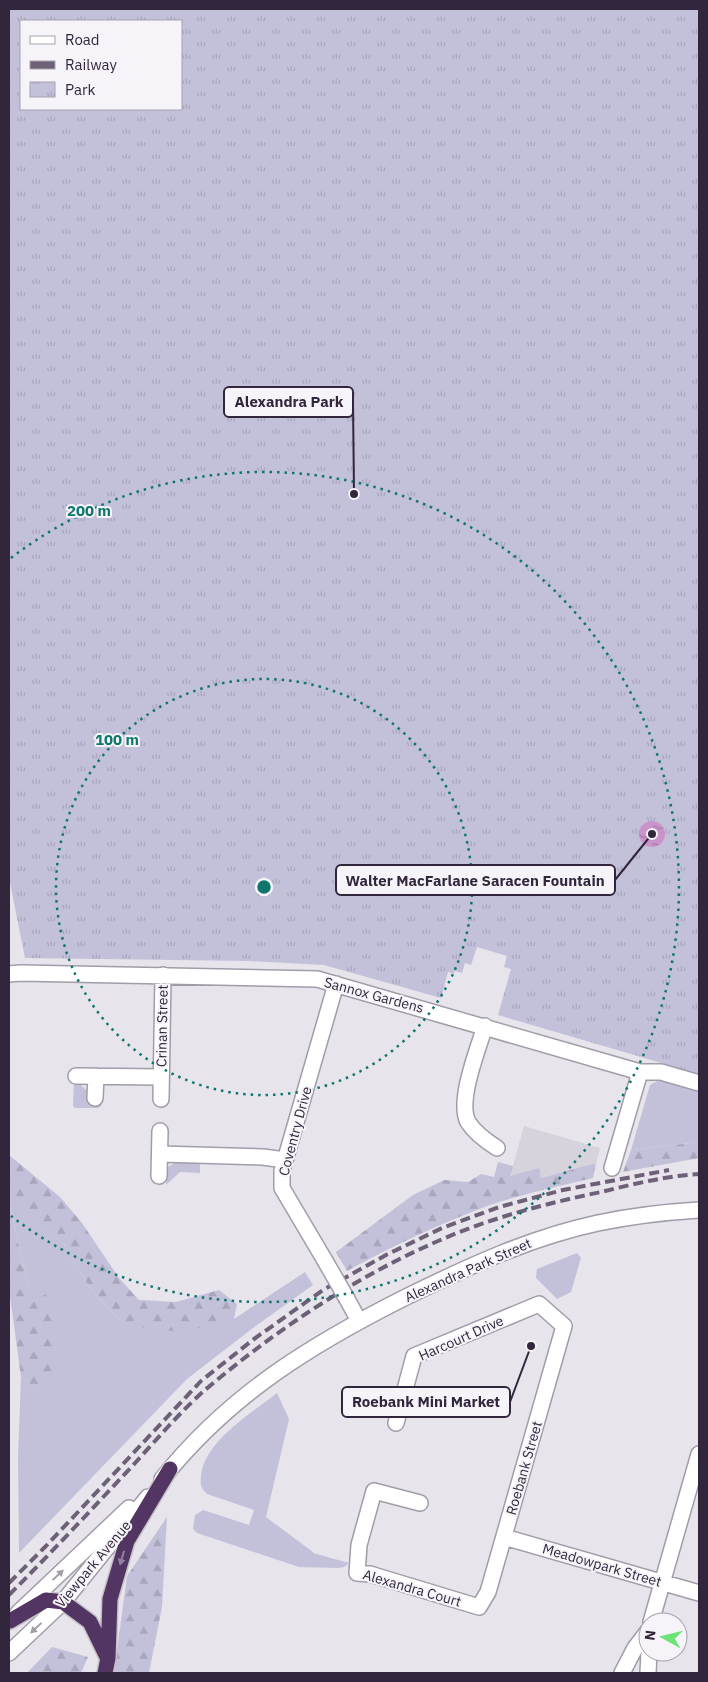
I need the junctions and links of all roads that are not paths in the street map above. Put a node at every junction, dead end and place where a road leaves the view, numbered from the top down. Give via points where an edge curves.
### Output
1 (9, 974) edge
2 (163, 975) junction
3 (336, 984) junction
4 (485, 1026) junction
5 (640, 1072) junction
6 (76, 1076) dead end
7 (96, 1076) junction
8 (160, 1077) junction
9 (699, 1083) edge
10 (95, 1098) dead end
11 (161, 1099) dead end
12 (160, 1132) dead end
13 (497, 1148) dead end
14 (160, 1154) junction
15 (285, 1160) junction
16 (612, 1168) dead end
17 (159, 1176) dead end
18 (699, 1210) edge
19 (359, 1321) junction
20 (564, 1326) joint
21 (396, 1422) dead end
22 (699, 1454) edge
23 (170, 1469) junction
24 (420, 1503) dead end
25 (504, 1537) junction
26 (662, 1582) junction
27 (699, 1593) edge
28 (64, 1602) junction
29 (479, 1607) joint
30 (654, 1612) edge
31 (9, 1621) edge
32 (638, 1643) edge
33 (9, 1653) edge
34 (108, 1658) junction
35 (105, 1673) edge
36 (622, 1673) edge

1 - 2 street, Sannox Gardens
2 - 3 street, Sannox Gardens via 317,979
2 - 8 street, Crinan Street
3 - 4 street, Sannox Gardens
3 - 15 street, Coventry Drive
4 - 5 street, Sannox Gardens
4 - 13 street via 465,1096 465,1112 468,1122 482,1138
5 - 9 street, Sannox Gardens via 661,1072
5 - 16 street
6 - 7 street, Crinan Street
7 - 8 street, Crinan Street
7 - 10 street
8 - 11 street, Crinan Street
12 - 14 street
14 - 15 street
14 - 17 street
15 - 19 street, Coventry Drive, bridge via 282,1188
18 - 19 street, Alexandra Park Street via 598,1223 533,1241
19 - 23 street, Viewpark Avenue via 269,1376 213,1423
20 - 21 street, Harcourt Drive via 539,1304 414,1356
20 - 25 street, Roebank Street
22 - 26 street
23 - 28 street, Viewpark Avenue
31 -> 23 street, Viewpark Avenue
23 -> 34 highway via 127,1541 110,1599
24 - 29 street, Alexandra Court via 374,1491 359,1545 357,1573 370,1574
25 - 26 street, Meadowpark Street
25 - 29 street, Roebank Street via 488,1592
26 - 27 street, Meadowpark Street
26 - 30 street
28 - 31 highway via 46,1600
28 -> 33 street, Viewpark Avenue
28 - 34 highway via 90,1622
32 - 36 street
34 - 35 highway

